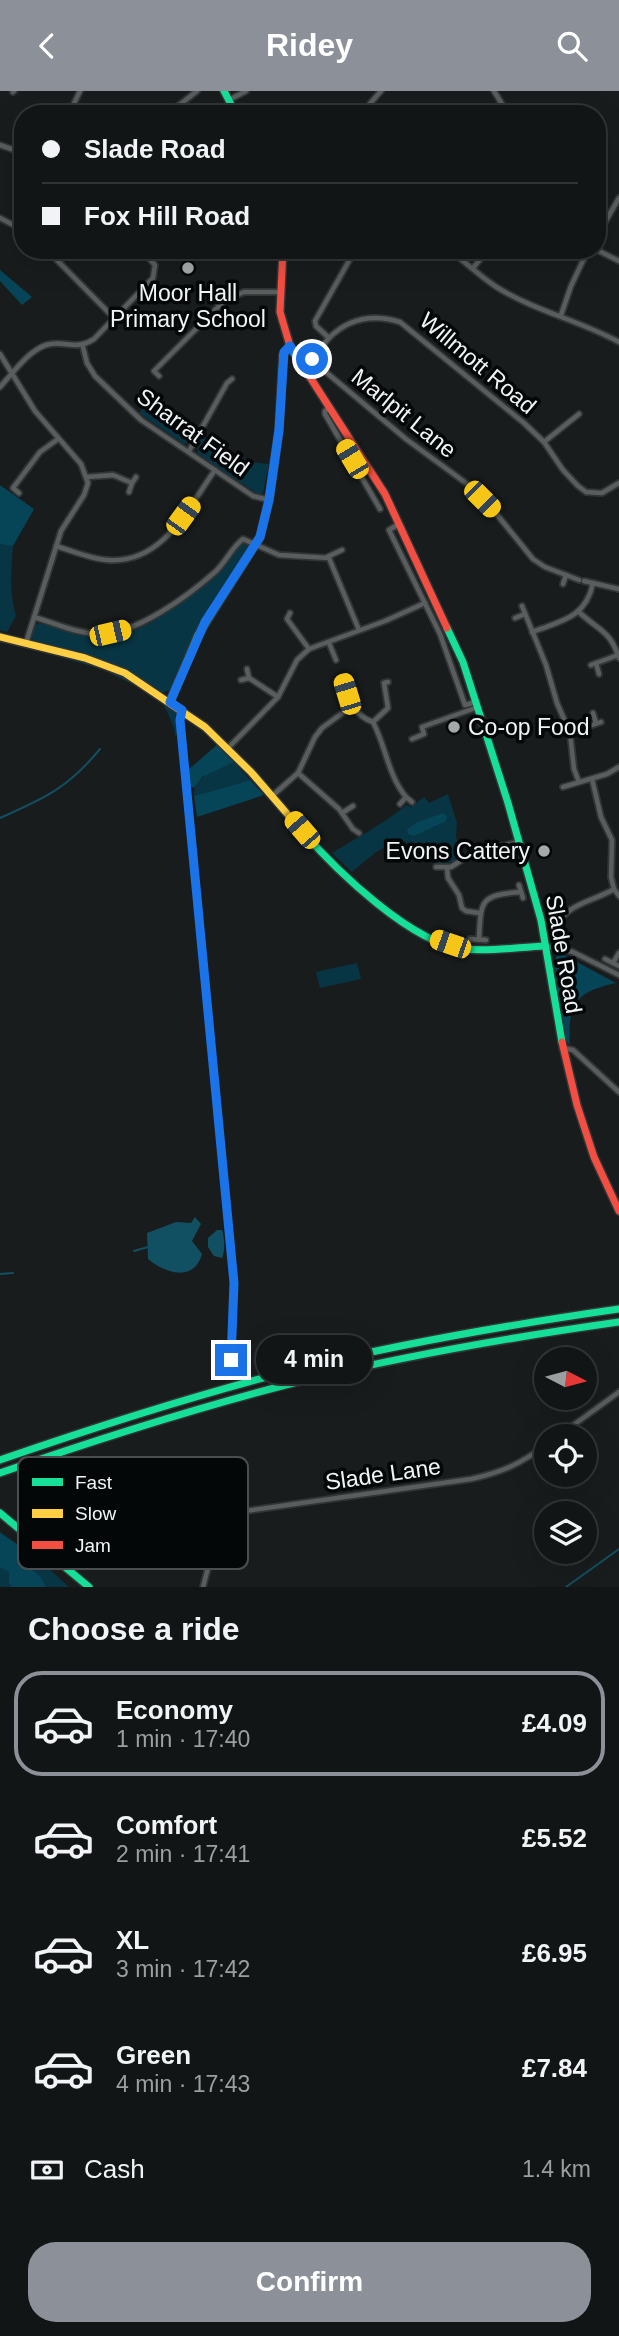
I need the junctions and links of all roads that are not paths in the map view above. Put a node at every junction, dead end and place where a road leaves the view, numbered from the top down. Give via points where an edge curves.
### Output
1 (197, 91) edge
2 (224, 91) edge
3 (246, 91) edge
4 (381, 91) edge
5 (229, 100) junction
6 (179, 105) edge
7 (232, 105) edge
8 (369, 105) edge
9 (619, 198) edge
10 (606, 221) edge
11 (56, 259) edge
12 (150, 259) edge
13 (282, 259) edge
14 (350, 259) edge
15 (462, 259) edge
16 (480, 259) edge
17 (584, 259) edge
18 (473, 268) junction
19 (280, 292) junction
20 (561, 315) junction
21 (113, 317) junction
22 (329, 339) junction
23 (619, 342) edge
24 (290, 346) junction
25 (83, 347) junction
26 (0, 354) edge
27 (314, 358) junction
28 (303, 366) junction
29 (148, 367) dead end
30 (154, 371) junction
31 (12, 374) junction
32 (159, 376) dead end
33 (232, 379) dead end
34 (0, 387) edge
35 (331, 407) junction
36 (579, 414) dead end
37 (58, 439) junction
38 (544, 442) junction
39 (189, 451) junction
40 (215, 470) junction
41 (87, 477) junction
42 (136, 477) dead end
43 (132, 483) junction
44 (619, 483) edge
45 (7, 485) dead end
46 (13, 488) junction
47 (129, 492) dead end
48 (19, 493) dead end
49 (385, 494) junction
50 (374, 499) junction
51 (269, 500) junction
52 (380, 509) dead end
53 (399, 524) junction
54 (256, 544) junction
55 (56, 546) junction
56 (342, 550) dead end
57 (327, 557) junction
58 (418, 565) junction
59 (409, 570) junction
60 (566, 575) junction
61 (593, 583) junction
62 (563, 584) dead end
63 (619, 589) edge
64 (425, 603) junction
65 (522, 606) dead end
66 (579, 612) junction
67 (290, 613) dead end
68 (525, 614) junction
69 (34, 617) junction
70 (516, 618) dead end
71 (359, 630) junction
72 (450, 630) junction
73 (532, 632) junction
74 (440, 634) junction
75 (0, 637) edge
76 (26, 643) junction
77 (329, 643) junction
78 (309, 649) junction
79 (619, 656) edge
80 (336, 660) dead end
81 (247, 669) dead end
82 (599, 674) dead end
83 (382, 676) dead end
84 (249, 678) junction
85 (241, 680) dead end
86 (343, 680) dead end
87 (278, 697) junction
88 (170, 702) junction
89 (477, 705) junction
90 (352, 706) junction
91 (182, 710) junction
92 (593, 713) dead end
93 (373, 722) junction
94 (570, 733) junction
95 (412, 739) dead end
96 (229, 748) junction
97 (619, 767) edge
98 (298, 773) junction
99 (592, 779) junction
100 (579, 782) junction
101 (563, 787) dead end
102 (272, 796) junction
103 (406, 797) junction
104 (412, 802) dead end
105 (400, 804) dead end
106 (353, 806) dead end
107 (342, 813) junction
108 (359, 833) dead end
109 (619, 837) edge
110 (612, 839) junction
111 (519, 842) junction
112 (436, 867) dead end
113 (447, 868) junction
114 (519, 885) dead end
115 (614, 889) junction
116 (619, 896) edge
117 (479, 913) junction
118 (551, 916) dead end
119 (559, 920) junction
120 (556, 929) dead end
121 (470, 939) dead end
122 (479, 939) junction
123 (486, 940) dead end
124 (545, 946) junction
125 (619, 953) edge
126 (605, 959) dead end
127 (616, 965) edge
128 (619, 975) edge
129 (562, 1048) junction
130 (619, 1092) edge
131 (619, 1211) edge
132 (619, 1309) edge
133 (619, 1322) edge
134 (231, 1360) dead end
135 (619, 1392) edge
136 (575, 1424) edge
137 (534, 1454) edge
138 (44, 1457) edge
139 (0, 1460) edge
140 (18, 1467) edge
141 (0, 1473) edge
142 (248, 1509) edge
143 (0, 1513) edge
144 (18, 1528) edge
145 (67, 1569) edge
146 (209, 1569) edge
147 (89, 1587) edge
148 (203, 1587) edge

1 - 6 street
2 - 5 main road
3 - 5 street
4 - 8 street
5 - 7 main road
9 - 10 street
11 - 21 street
12 - 21 street via 155,265 153,278
13 - 19 main road
14 - 22 street via 314,321
15 - 18 street
16 - 18 street
17 - 20 street
18 - 20 street via 510,295
19 - 24 main road
19 - 30 street via 244,292 225,300
20 - 23 street
21 - 25 street
22 - 27 street, Willmott Road
22 - 38 street, Willmott Road via 346,325 366,318 400,322
24 - 28 main road, Slade Road
24 - 51 main road via 282,355 279,430
25 - 31 street via 43,346
25 - 39 street, Sharrat Field via 95,376 141,420
26 - 31 street
27 - 28 street, Willmott Road
27 - 60 street, Marlpit Lane via 406,439 470,486 533,559
28 - 35 main road, Slade Road
29 - 30 street
30 - 32 street
31 - 34 street
31 - 37 street
33 - 39 street
35 - 49 main road, Slade Road
35 - 50 street via 325,414
36 - 38 street
37 - 41 street
37 - 46 street via 40,452
38 - 44 street, Willmott Road via 586,492 607,492
39 - 40 street, Sharrat Field
40 - 51 street, Sharrat Field via 253,496
40 - 55 street via 166,538 148,552 109,560
41 - 43 street via 113,475
41 - 55 street via 87,488
42 - 43 street
43 - 47 street
45 - 46 street
46 - 48 street
49 - 50 street
49 - 53 main road, Slade Road
50 - 52 street
51 - 54 main road
53 - 58 main road, Slade Road
53 - 59 street, Slade Road via 389,530
54 - 57 street via 279,555
54 - 69 street via 241,540 217,571 134,627 93,634
54 - 88 main road via 205,622
55 - 69 street
56 - 57 street
57 - 71 street
58 - 59 street
58 - 72 main road, Slade Road
59 - 64 street, Slade Road
60 - 61 street, Marlpit Lane
60 - 62 street
61 - 63 street, Marlpit Lane
61 - 66 street
64 - 71 street
64 - 74 street, Slade Road
65 - 68 street
66 - 73 street
66 - 79 street via 609,634
67 - 78 street via 284,619
68 - 70 street
68 - 73 street
69 - 76 street
71 - 77 street
72 - 74 street
72 - 89 main road, Slade Road
73 - 94 street
74 - 89 street, Slade Road via 466,705
75 - 76 main road
76 - 88 main road via 111,667
77 - 78 street
77 - 80 street
78 - 87 street via 297,660
79 - 82 street via 593,664
81 - 84 street
83 - 93 street via 388,708
84 - 85 street
84 - 87 street
86 - 90 street
87 - 96 street
88 - 91 main road
89 - 95 street via 422,727 424,734
89 - 111 main road, Slade Road
90 - 93 street
90 - 98 street via 315,737
91 - 96 main road
91 - 134 street via 234,1283
92 - 94 street via 599,722
93 - 103 street via 391,773
94 - 100 street
96 - 102 main road
97 - 99 street
98 - 102 street
98 - 107 street
99 - 100 street
99 - 110 street
100 - 101 street
102 - 124 main road via 316,847 406,926 463,949
103 - 104 street
103 - 105 street
106 - 107 street
107 - 108 street
109 - 110 street
110 - 115 street
111 - 113 street via 474,852
111 - 124 main road, Slade Road
112 - 113 street
113 - 117 street via 462,908
114 - 117 street via 522,895 492,896
115 - 116 street
115 - 119 street
117 - 122 street
118 - 119 street
119 - 120 street
121 - 122 street
122 - 123 street
124 - 128 street via 573,952
124 - 129 main road, Slade Road
125 - 127 street
126 - 127 street
129 - 130 street via 573,1050
129 - 131 main road, Slade Road via 594,1157
132 - 139 main road via 470,1332 320,1363 149,1409
133 - 138 main road via 465,1345 328,1374 213,1403
135 - 136 street
137 - 142 street, Slade Lane via 502,1472 471,1479
140 - 141 main road
143 - 144 main road
145 - 147 main road
146 - 148 street, Slade Lane

